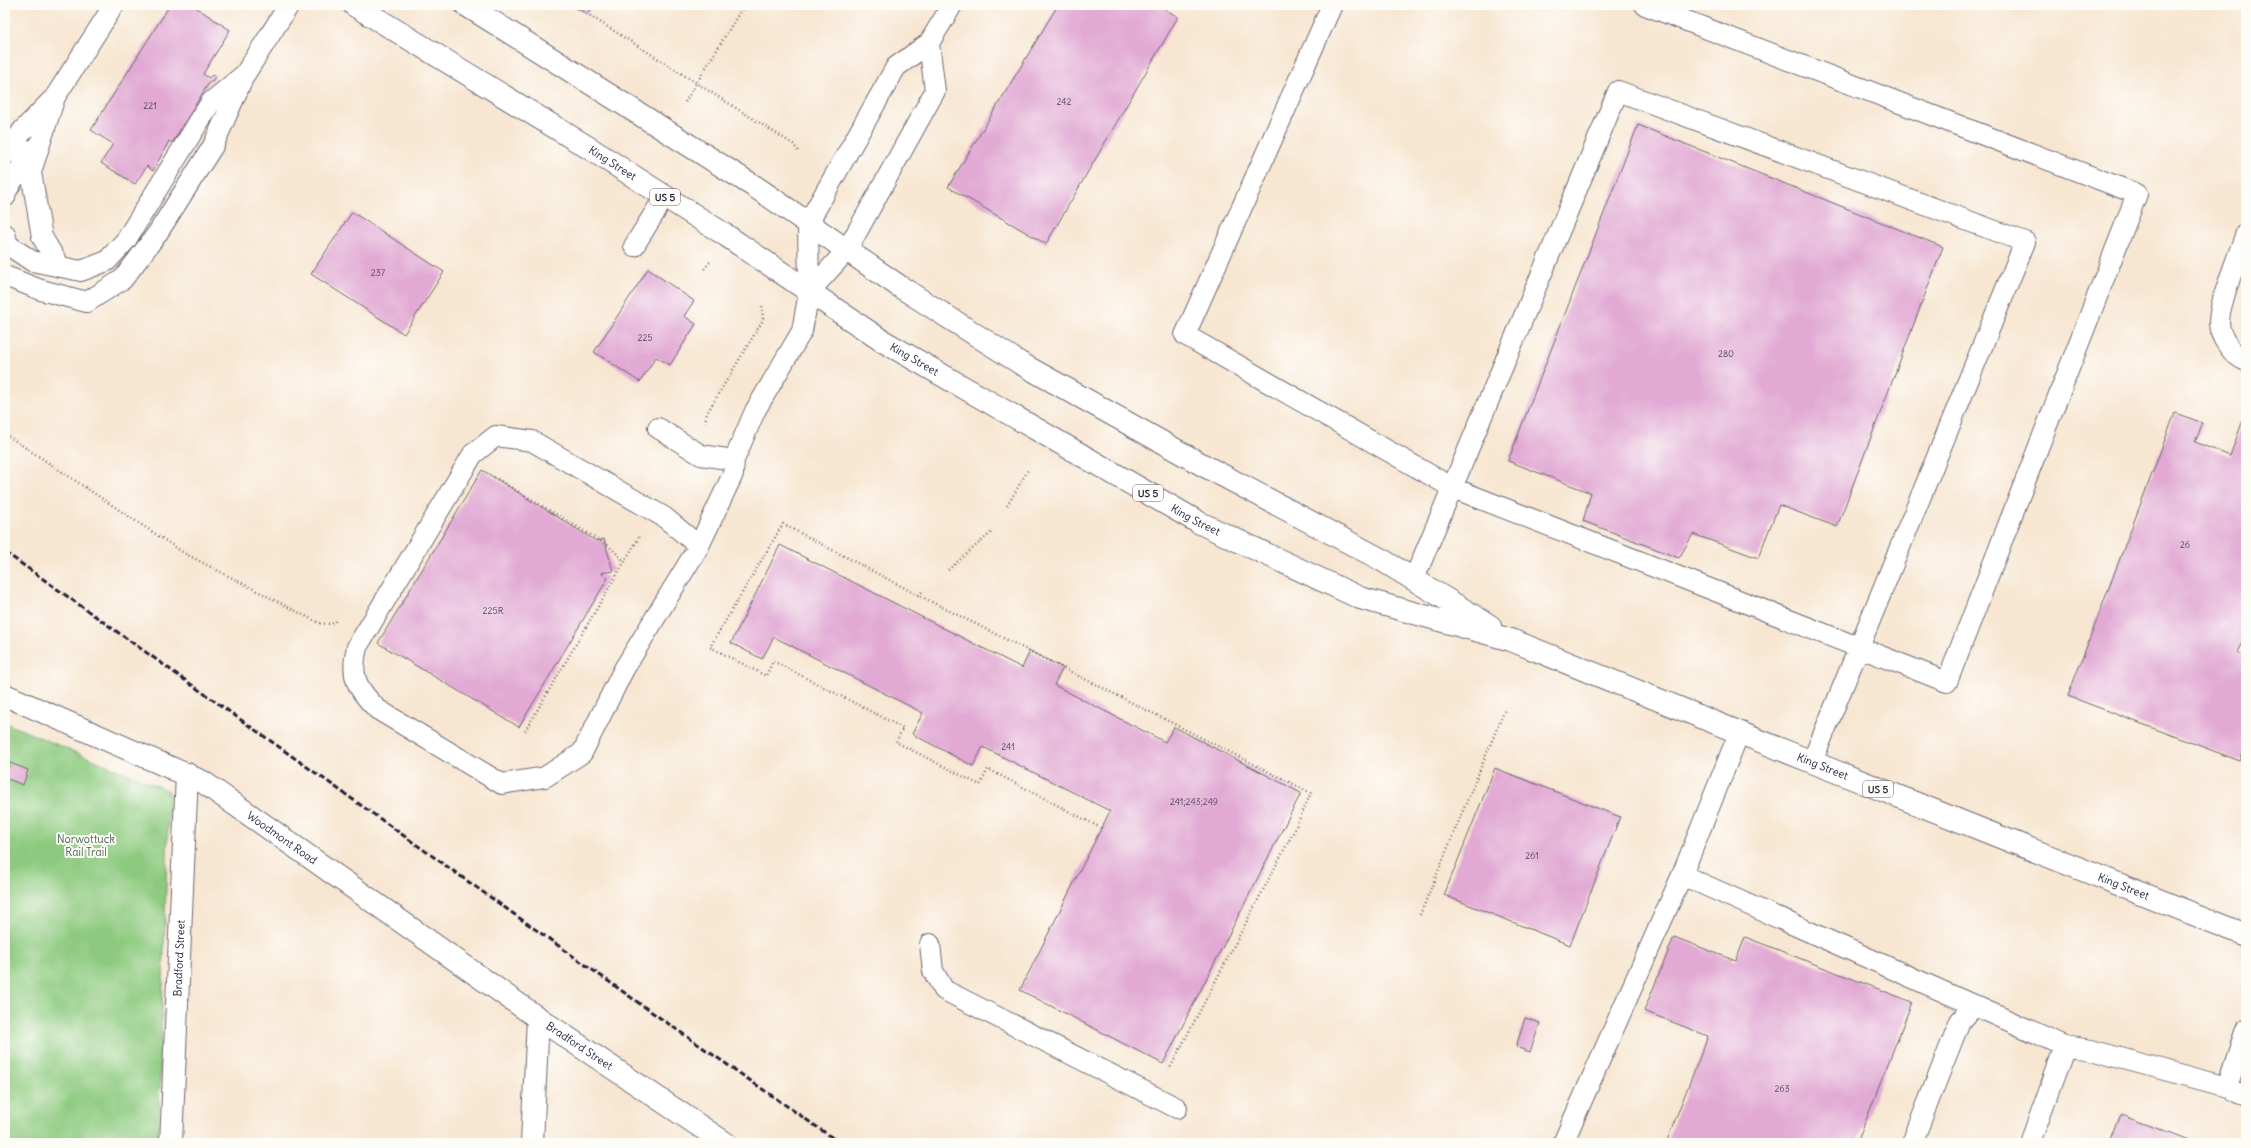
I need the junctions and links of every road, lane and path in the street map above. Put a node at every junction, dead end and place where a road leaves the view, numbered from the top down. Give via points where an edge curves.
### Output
1 (114, 5) edge
2 (289, 5) edge
3 (354, 5) edge
4 (466, 5) edge
5 (573, 5) edge
6 (744, 5) edge
7 (952, 5) edge
8 (1332, 5) edge
9 (1645, 5) edge
10 (929, 43) junction
11 (245, 74) junction
12 (696, 83) junction
13 (55, 97) junction
14 (685, 102) dead end
15 (44, 128) junction
16 (798, 151) dead end
17 (5, 155) edge
18 (665, 196) junction
19 (5, 197) edge
20 (808, 223) junction
21 (2246, 233) edge
22 (5, 234) edge
23 (634, 246) dead end
24 (847, 250) junction
25 (710, 261) dead end
26 (60, 267) junction
27 (704, 269) dead end
28 (5, 276) edge
29 (810, 292) junction
30 (762, 306) dead end
31 (2246, 361) edge
32 (704, 426) dead end
33 (658, 428) dead end
34 (5, 434) edge
35 (734, 460) junction
36 (468, 461) junction
37 (1028, 470) dead end
38 (1453, 488) junction
39 (1007, 506) dead end
40 (994, 531) dead end
41 (640, 535) dead end
42 (699, 546) junction
43 (624, 561) junction
44 (948, 570) dead end
45 (1414, 579) junction
46 (923, 591) dead end
47 (918, 595) junction
48 (342, 617) dead end
49 (1511, 640) junction
50 (1859, 649) junction
51 (5, 695) edge
52 (1505, 709) dead end
53 (525, 731) dead end
54 (1739, 733) junction
55 (1812, 762) junction
56 (187, 774) junction
57 (1101, 828) dead end
58 (1682, 875) junction
59 (1420, 915) dead end
60 (2246, 935) edge
61 (930, 944) dead end
62 (1974, 1005) junction
63 (538, 1018) junction
64 (2246, 1029) edge
65 (2066, 1046) junction
66 (2228, 1087) junction
67 (1155, 1097) junction
68 (2246, 1097) edge
69 (1177, 1108) dead end
70 (171, 1143) edge
71 (532, 1143) edge
72 (725, 1143) edge
73 (1563, 1143) edge
74 (1912, 1143) edge
75 (2030, 1143) edge

1 - 13 lane
2 - 11 lane
3 - 18 main road, King Street / US 5
4 - 20 main road, King Street / US 5 via 757,188
5 - 12 path
6 - 12 path
7 - 10 lane
8 - 38 lane via 1185,335
9 - 50 lane via 2137,194 1947,682
10 - 20 lane via 896,68
10 - 24 lane via 934,91
11 - 26 lane via 211,102 126,240 107,262 81,271
11 - 28 lane via 213,146 157,234 123,279 87,302 41,290
12 - 14 path
12 - 16 path via 793,144
13 - 15 lane
13 - 17 lane via 23,130
15 - 19 lane
15 - 26 lane via 31,172 42,236
18 - 23 lane
18 - 29 main road, King Street / US 5
20 - 24 main road, King Street / US 5
20 - 29 lane
21 - 31 lane via 2219,322 2229,347
22 - 26 lane via 8,246 32,261
24 - 29 lane
24 - 45 main road, King Street / US 5 via 1025,366
25 - 27 path
29 - 35 lane via 802,331 755,411
29 - 49 main road, King Street / US 5 via 881,340 1198,522 1360,598
30 - 32 path via 763,320 707,413
33 - 35 lane via 701,455
34 - 48 path via 184,553 320,623 331,624
35 - 42 lane via 733,474
36 - 42 lane via 472,454 496,436 532,441 664,517
36 - 42 lane via 357,647 353,664 354,678 364,696 377,709 502,784 545,777 582,753 624,669
36 - 43 path via 609,546
37 - 39 path
38 - 45 lane
38 - 50 lane
38 - 50 lane via 1618,91 2025,242
40 - 44 path
41 - 43 path
43 - 53 path
45 - 49 main road, King Street / US 5
46 - 47 path
47 - 57 path via 783,524 710,647 766,676 773,661 903,728 896,742 980,785 988,770
47 - 67 path via 1311,794
49 - 54 main road, King Street / US 5
50 - 55 lane
51 - 56 main road, Woodmont Road
52 - 59 path
54 - 55 main road, King Street / US 5
54 - 58 lane
55 - 60 main road, King Street / US 5
56 - 63 main road, Woodmont Road
56 - 70 main road, Bradford Street
58 - 62 lane
58 - 73 lane
61 - 67 lane via 932,971 944,990
62 - 65 lane
62 - 74 lane via 1960,1022
63 - 71 main road, Bradford Street
63 - 72 main road, Bradford Street
64 - 66 lane
65 - 66 lane via 2091,1050
65 - 75 lane
66 - 68 lane
67 - 69 lane

